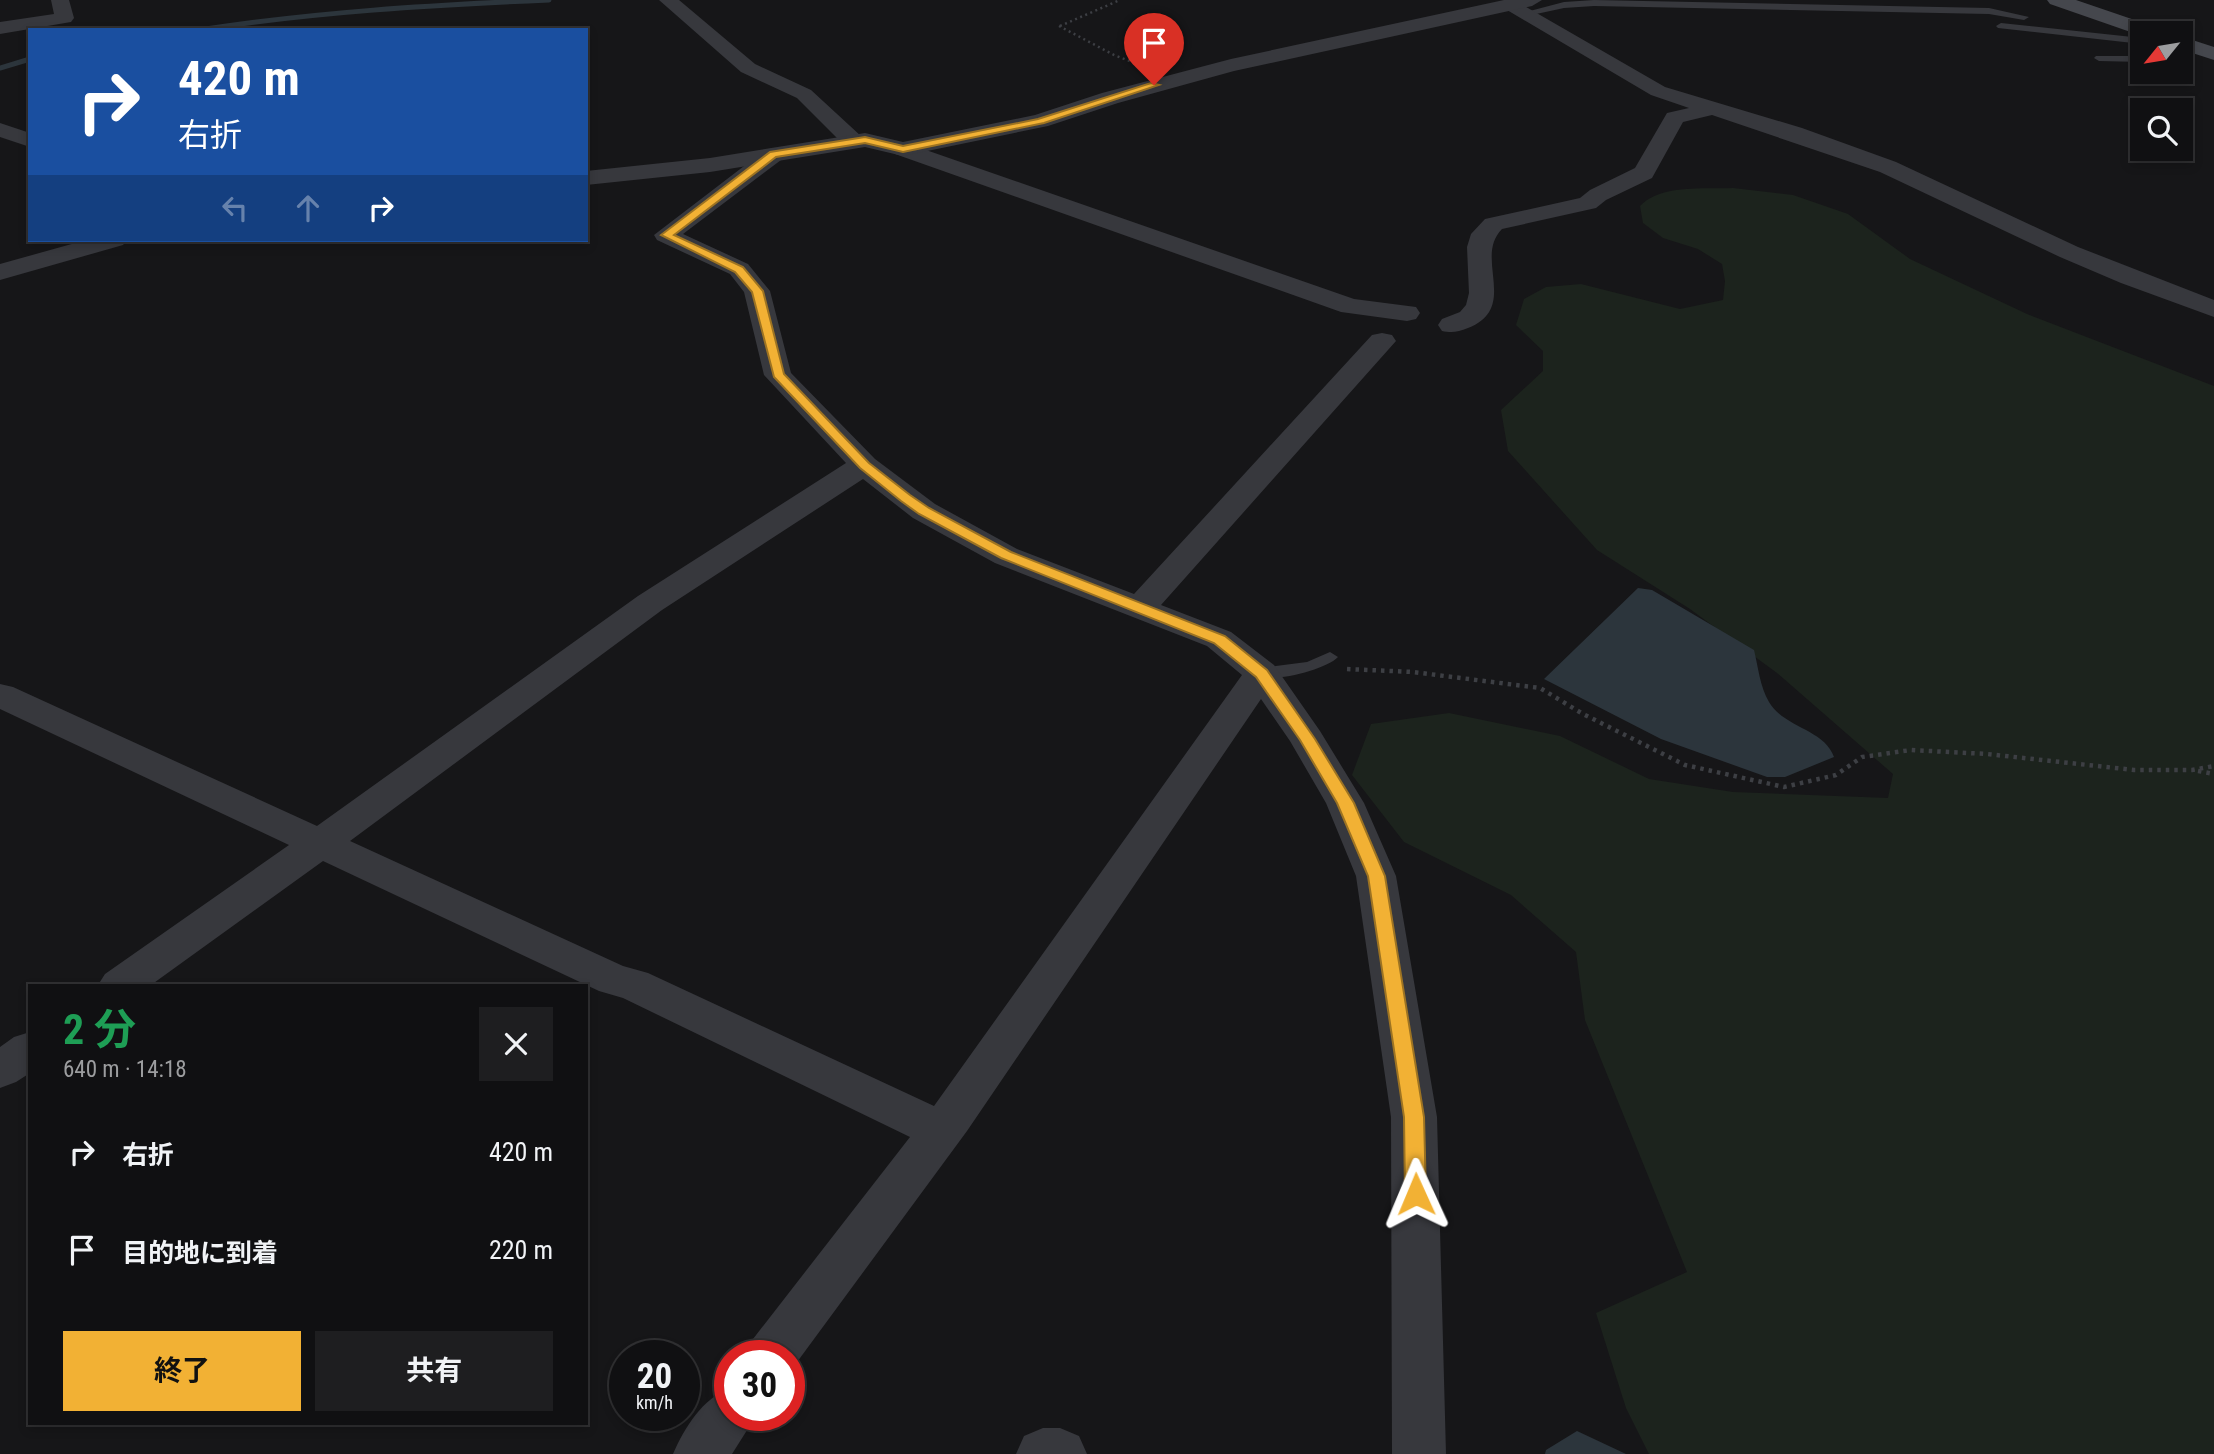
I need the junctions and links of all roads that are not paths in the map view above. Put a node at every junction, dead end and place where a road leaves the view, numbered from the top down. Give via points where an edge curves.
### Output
1 (60, 0) edge
2 (668, 0) edge
3 (2057, 0) edge
4 (1524, 6) edge
5 (2024, 17) dead end
6 (2130, 25) edge
7 (2001, 26) dead end
8 (0, 28) edge
9 (2130, 40) edge
10 (2099, 58) dead end
11 (2130, 59) edge
12 (1712, 108) junction
13 (0, 130) edge
14 (28, 139) edge
15 (854, 142) junction
16 (903, 149) junction
17 (773, 155) junction
18 (588, 178) edge
19 (107, 242) edge
20 (0, 272) edge
21 (2214, 309) edge
22 (1408, 313) dead end
23 (1451, 325) dead end
24 (1382, 341) dead end
25 (864, 466) junction
26 (1140, 608) junction
27 (1330, 657) dead end
28 (1261, 673) junction
29 (0, 695) edge
30 (319, 845) junction
31 (121, 984) edge
32 (28, 1050) edge
33 (0, 1070) edge
34 (940, 1129) junction
35 (783, 1340) edge
36 (717, 1431) edge
37 (700, 1454) edge
38 (1043, 1454) edge
39 (1060, 1454) edge
40 (1419, 1454) edge

1 - 8 street via 64,18
2 - 15 street via 748,68 804,94
3 - 6 main road
4 - 5 lane via 1594,3 1989,11
4 - 12 street via 1658,91
4 - 16 street via 1302,48 1177,79 1040,121
7 - 9 lane
10 - 11 lane
12 - 21 street via 1888,167 2069,252
12 - 23 street via 1675,118 1644,173 1588,204 1485,229 1479,238 1483,292 1478,310 1469,320
13 - 14 street
15 - 16 street via 865,140
15 - 17 street
16 - 22 street via 1350,306
17 - 18 street
17 - 25 street via 666,235 739,270 757,291 778,375
19 - 20 street
24 - 26 street
25 - 26 street via 924,511 1006,555
25 - 30 street via 650,603
26 - 28 street via 1219,639
27 - 28 lane via 1311,667
28 - 34 street
28 - 40 street via 1345,803 1376,876 1414,1117
29 - 30 street
30 - 31 street
30 - 34 street
32 - 33 street
34 - 35 street
36 - 37 street
38 - 39 street

